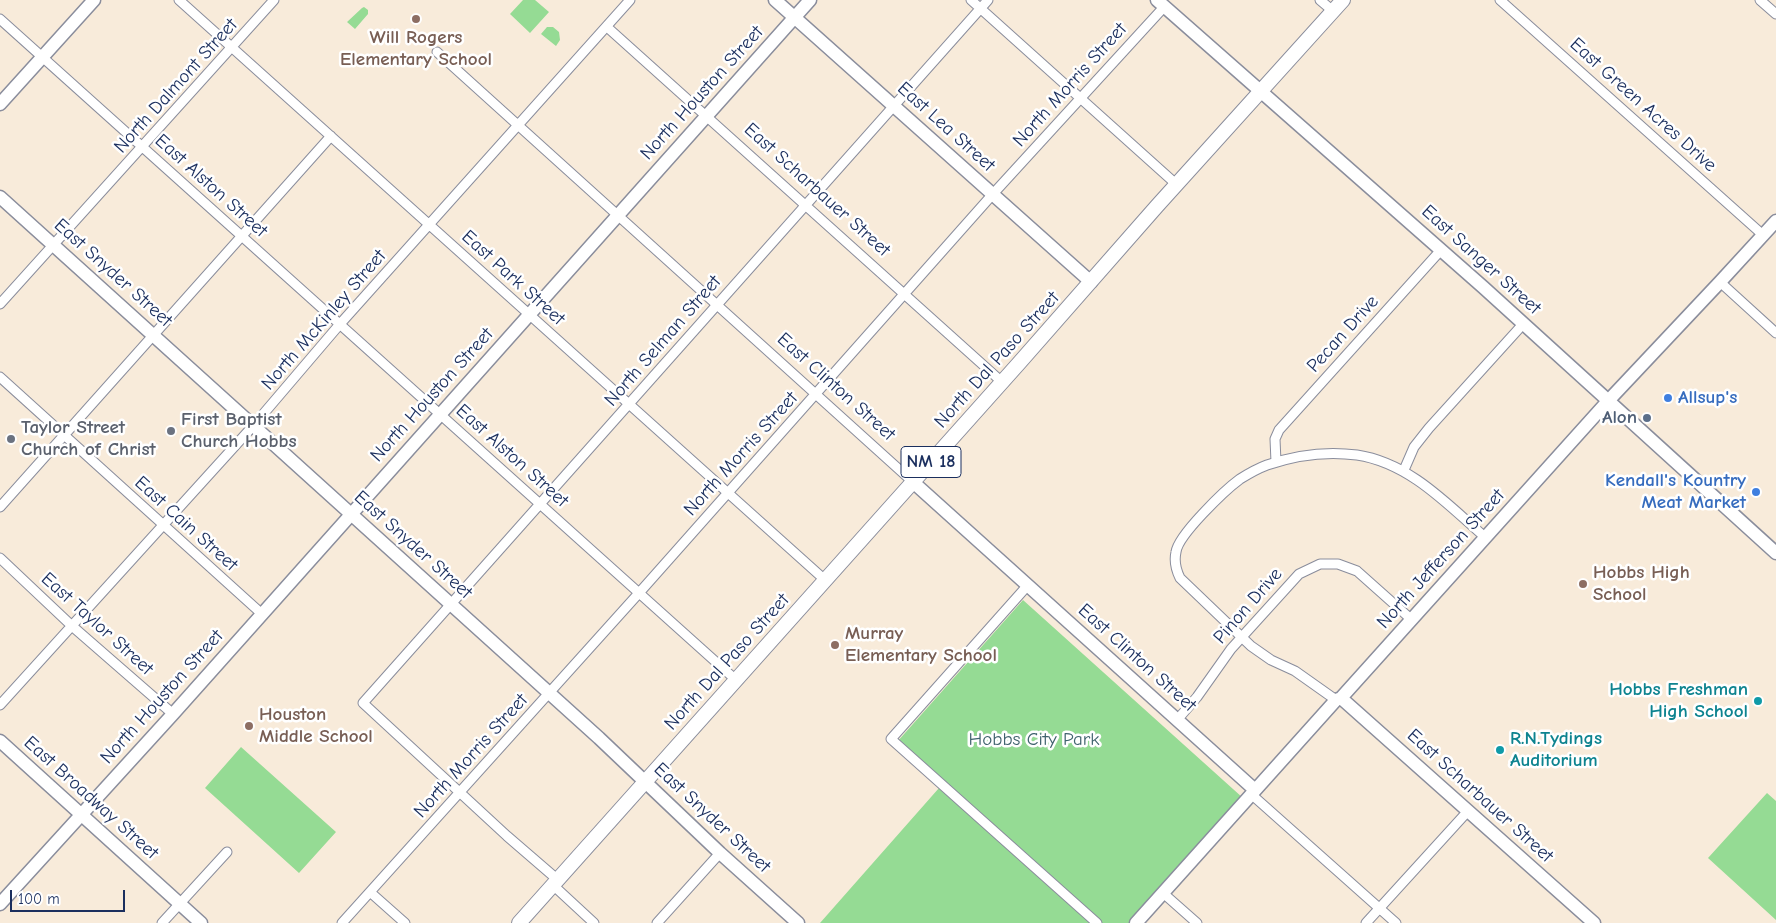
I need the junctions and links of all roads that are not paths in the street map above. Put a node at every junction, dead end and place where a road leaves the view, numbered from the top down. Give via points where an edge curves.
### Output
1 (94, 0) edge
2 (179, 0) edge
3 (274, 0) edge
4 (630, 0) edge
5 (775, 0) edge
6 (810, 0) edge
7 (971, 0) edge
8 (988, 0) edge
9 (1320, 0) edge
10 (1343, 0) edge
11 (1500, 0) edge
12 (1760, 0) edge
13 (1160, 3) edge
14 (980, 8) junction
15 (1333, 11) junction
16 (1776, 14) edge
17 (795, 17) junction
18 (0, 19) edge
19 (607, 27) junction
20 (233, 47) junction
21 (437, 52) dead end
22 (43, 57) junction
23 (1261, 92) junction
24 (1080, 98) junction
25 (0, 104) edge
26 (894, 105) junction
27 (707, 115) junction
28 (518, 125) junction
29 (331, 136) junction
30 (142, 147) junction
31 (1176, 184) junction
32 (992, 195) junction
33 (0, 197) edge
34 (805, 205) junction
35 (618, 214) junction
36 (1776, 220) edge
37 (429, 225) junction
38 (1763, 235) junction
39 (242, 236) junction
40 (53, 244) junction
41 (1442, 250) junction
42 (1091, 282) junction
43 (1720, 282) junction
44 (904, 294) junction
45 (0, 304) edge
46 (717, 304) junction
47 (529, 314) junction
48 (1524, 323) junction
49 (340, 324) junction
50 (1776, 333) edge
51 (153, 334) junction
52 (0, 377) edge
53 (1002, 382) junction
54 (816, 394) junction
55 (1608, 401) junction
56 (629, 404) junction
57 (441, 414) junction
58 (253, 426) junction
59 (64, 436) junction
60 (1276, 462) junction
61 (1404, 470) junction
62 (913, 482) junction
63 (728, 493) junction
64 (540, 504) junction
65 (0, 507) edge
66 (352, 514) junction
67 (163, 526) junction
68 (1486, 538) junction
69 (1776, 554) edge
70 (0, 558) edge
71 (825, 580) junction
72 (1028, 585) junction
73 (639, 593) junction
74 (450, 604) junction
75 (262, 614) junction
76 (1412, 620) junction
77 (72, 626) junction
78 (1242, 637) junction
79 (736, 680) junction
80 (549, 693) junction
81 (1339, 699) junction
82 (0, 705) edge
83 (173, 714) junction
84 (1176, 720) junction
85 (0, 741) edge
86 (645, 782) junction
87 (460, 792) junction
88 (1253, 792) junction
89 (1468, 811) junction
90 (81, 815) junction
91 (227, 852) dead end
92 (720, 853) junction
93 (556, 883) junction
94 (370, 892) junction
95 (1163, 893) junction
96 (0, 904) edge
97 (180, 904) junction
98 (1380, 908) junction
99 (791, 921) edge
100 (162, 923) edge
101 (201, 923) edge
102 (342, 923) edge
103 (405, 923) edge
104 (519, 923) edge
105 (594, 923) edge
106 (657, 923) edge
107 (1097, 923) edge
108 (1136, 923) edge
109 (1197, 923) edge
110 (1366, 923) edge
111 (1396, 923) edge
112 (1594, 923) edge

1 - 22 street
2 - 20 street, East Park Street
3 - 20 street, North Dalmont Street
4 - 19 street, North McKinley Street
5 - 17 street, East Lea Street
6 - 17 street, North Houston Street
7 - 14 street
8 - 14 street, North Selman Street
9 - 15 street
10 - 15 main road, North Dal Paso Street / NM 18
11 - 38 street, East Green Acres Drive
12 - 16 street
13 - 23 street, East Sanger Street
13 - 24 street, North Morris Street
14 - 24 street
14 - 26 street, North Selman Street
15 - 23 main road, North Dal Paso Street / NM 18
17 - 26 street, East Lea Street
17 - 27 street, North Houston Street
18 - 22 street, East Alston Street
19 - 27 street, East Scharbauer Street
19 - 28 street, North McKinley Street
20 - 29 street, East Park Street
20 - 30 street, North Dalmont Street
21 - 28 street, East Clinton Street
22 - 25 street
22 - 30 street, East Alston Street
23 - 31 main road, North Dal Paso Street / NM 18
23 - 41 street, East Sanger Street
24 - 31 street
24 - 32 street, North Morris Street
26 - 32 street, East Lea Street
26 - 34 street, North Selman Street
27 - 34 street, East Scharbauer Street
27 - 35 street, North Houston Street
28 - 35 street, East Clinton Street
28 - 37 street, North McKinley Street
29 - 37 street, East Park Street
29 - 39 street
30 - 39 street, East Alston Street
30 - 40 street, North Dalmont Street
31 - 42 main road, North Dal Paso Street / NM 18
32 - 42 street, East Lea Street
32 - 44 street, North Morris Street
33 - 40 street, East Snyder Street
34 - 44 street, East Scharbauer Street
34 - 46 street, North Selman Street
35 - 46 street, East Clinton Street
35 - 47 street, North Houston Street
36 - 38 street, North Jefferson Street
37 - 47 street, East Park Street
37 - 49 street, North McKinley Street
38 - 43 street, North Jefferson Street
39 - 49 street, East Alston Street
39 - 51 street
40 - 45 street, North Dalmont Street
40 - 51 street, East Snyder Street
41 - 48 street, East Sanger Street
41 - 60 street, Pecan Drive via 1279,430 1275,439
42 - 53 main road, North Dal Paso Street / NM 18
43 - 50 street
43 - 55 street, North Jefferson Street
44 - 53 street, East Scharbauer Street
44 - 54 street, North Morris Street
46 - 54 street, East Clinton Street
46 - 56 street, North Selman Street
47 - 56 street, East Park Street
47 - 57 street, North Houston Street
48 - 55 street, East Sanger Street
48 - 61 street via 1429,428 1414,447
49 - 57 street, East Alston Street
49 - 58 street, North McKinley Street
51 - 58 street, East Snyder Street
51 - 59 street
52 - 59 street, East Cain Street
53 - 62 main road, North Dal Paso Street / NM 18
54 - 62 street, East Clinton Street
54 - 63 street, North Morris Street
55 - 68 street, North Jefferson Street
55 - 69 street, East Sanger Street
56 - 63 street, East Park Street
56 - 64 street, North Selman Street
57 - 64 street, East Alston Street
57 - 66 street, North Houston Street
58 - 66 street, East Snyder Street
58 - 67 street, North McKinley Street
59 - 65 street
59 - 67 street, East Cain Street
60 - 61 street via 1322,453 1358,455
60 - 78 street via 1241,479 1217,499 1182,539 1176,551 1176,570 1180,578
61 - 68 street
62 - 71 main road, North Dal Paso Street / NM 18
62 - 72 street, East Clinton Street
63 - 71 street, East Park Street
63 - 73 street, North Morris Street
64 - 73 street, East Alston Street
64 - 74 street, North Selman Street
66 - 74 street, East Snyder Street
66 - 75 street, North Houston Street
67 - 75 street, East Cain Street
67 - 77 street, North McKinley Street
68 - 76 street, North Jefferson Street
70 - 77 street, East Taylor Street
71 - 79 main road, North Dal Paso Street / NM 18
72 - 84 street, East Clinton Street
72 - 107 street via 891,739
73 - 79 street, East Alston Street
73 - 80 street, North Morris Street
74 - 80 street, East Snyder Street
74 - 87 street, North Selman Street via 363,702
75 - 83 street, North Houston Street
76 - 78 street, Pinon Drive via 1358,571 1338,564 1320,564 1299,574
76 - 81 street, North Jefferson Street
77 - 82 street, North McKinley Street
77 - 83 street, East Taylor Street
78 - 81 street via 1271,660
78 - 84 street, Pinon Drive
79 - 86 main road, North Dal Paso Street / NM 18
80 - 86 street, East Snyder Street
80 - 87 street, North Morris Street
81 - 88 street, North Jefferson Street
81 - 89 street, East Scharbauer Street
83 - 90 street, North Houston Street
84 - 88 street, East Clinton Street
85 - 90 street, East Broadway Street
86 - 92 street, East Snyder Street
86 - 93 main road, North Dal Paso Street / NM 18
87 - 93 street
87 - 94 street, North Morris Street
88 - 95 street, North Jefferson Street
88 - 98 street, East Clinton Street
89 - 98 street
89 - 112 street, East Scharbauer Street
90 - 96 street, North Houston Street
90 - 97 street, East Broadway Street
91 - 97 street
92 - 99 street, East Snyder Street
92 - 106 street
93 - 104 main road, North Dal Paso Street / NM 18
93 - 105 street
94 - 102 street, North Morris Street
94 - 103 street
95 - 108 street, North Jefferson Street
95 - 109 street
97 - 100 street
97 - 101 street, East Broadway Street
98 - 110 street
98 - 111 street, East Clinton Street

